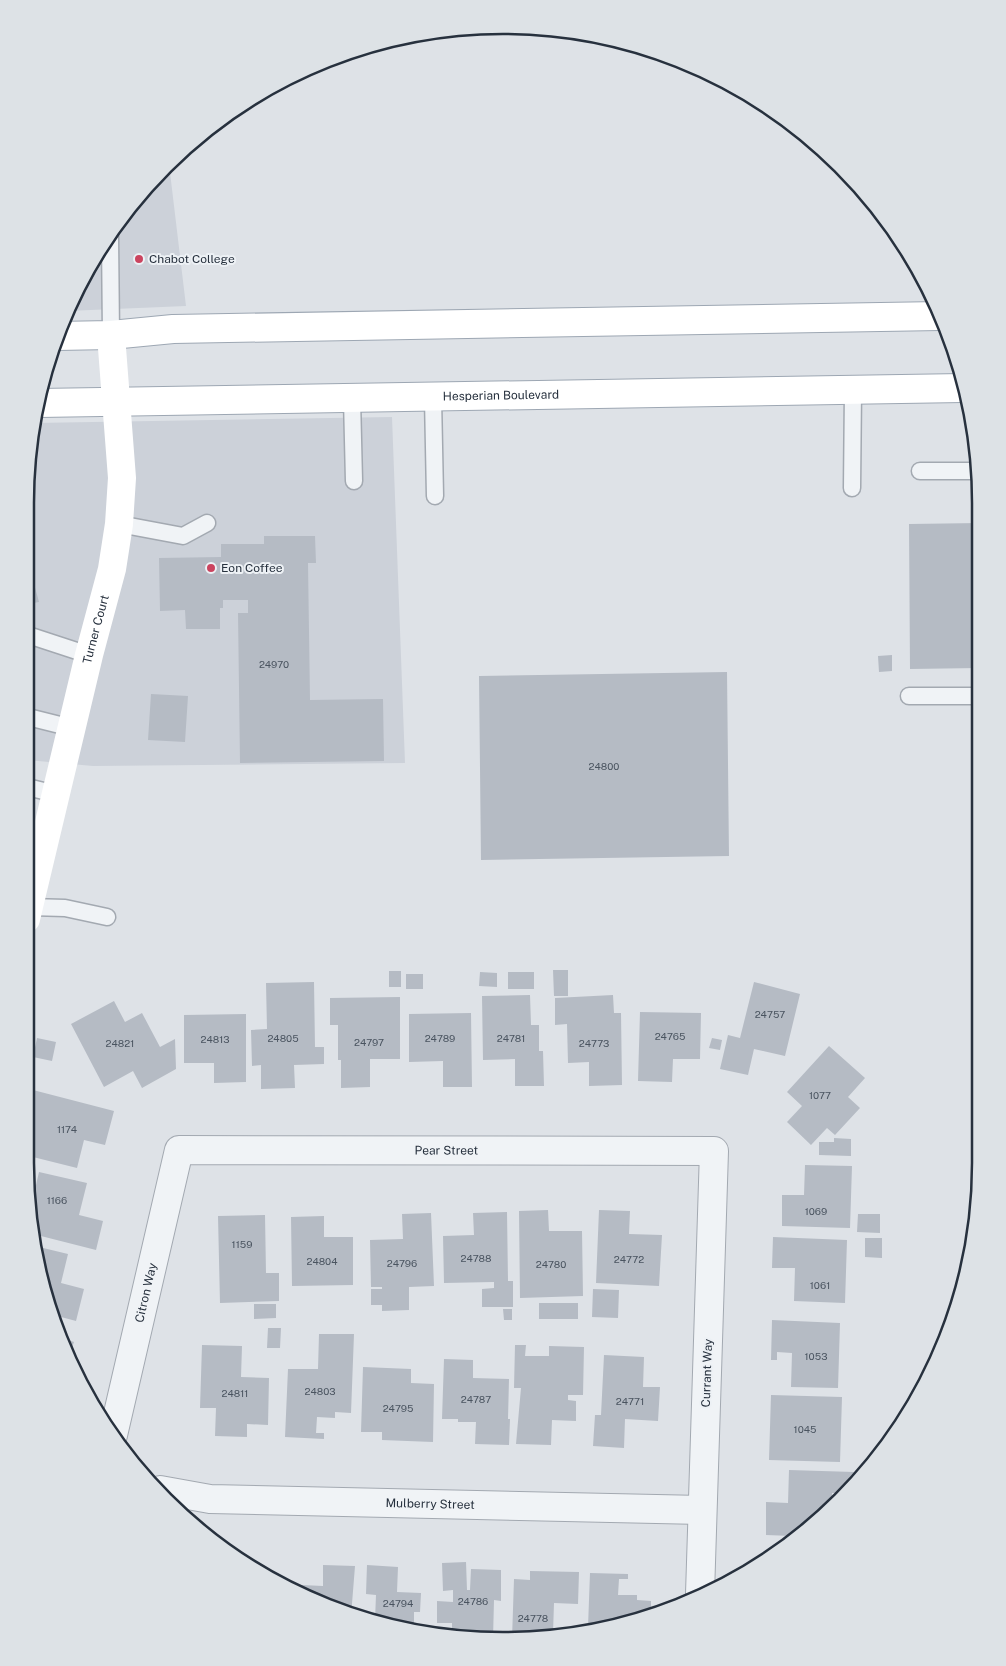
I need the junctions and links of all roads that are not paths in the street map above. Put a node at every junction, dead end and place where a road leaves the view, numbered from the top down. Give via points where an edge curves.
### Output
1 (110, 247) edge
2 (934, 316) edge
3 (112, 335) junction
4 (65, 336) edge
5 (957, 388) edge
6 (853, 390) junction
7 (434, 398) junction
8 (352, 399) junction
9 (45, 403) edge
10 (117, 403) junction
11 (920, 471) dead end
12 (971, 471) edge
13 (354, 481) dead end
14 (852, 488) dead end
15 (435, 496) dead end
16 (207, 523) dead end
17 (119, 524) junction
18 (34, 637) edge
19 (89, 655) junction
20 (909, 696) dead end
21 (972, 696) edge
22 (34, 718) edge
23 (72, 728) junction
24 (34, 789) edge
25 (56, 794) junction
26 (34, 888) edge
27 (34, 912) edge
28 (107, 917) dead end
29 (179, 1150) joint
30 (714, 1151) joint
31 (116, 1428) edge
32 (168, 1491) edge
33 (702, 1510) junction
34 (700, 1589) edge

1 - 3 lane
2 - 3 main road via 173,329
3 - 4 main road
3 - 10 main road, Turner Court
5 - 6 main road, Hesperian Boulevard
6 - 7 main road, Hesperian Boulevard
6 - 14 lane
7 - 8 main road, Hesperian Boulevard
7 - 15 lane
8 - 10 main road, Hesperian Boulevard
8 - 13 lane
9 - 10 main road, Hesperian Boulevard
10 - 17 main road, Turner Court via 122,478
11 - 12 lane
16 - 17 lane via 183,536
17 - 19 main road, Turner Court via 112,569
18 - 19 lane
19 - 23 main road, Turner Court
20 - 21 lane
22 - 23 lane
23 - 25 main road, Turner Court
24 - 25 lane
25 - 26 main road, Turner Court
27 - 28 lane via 64,908
29 - 30 street, Pear Street
29 - 31 street, Citron Way
30 - 33 street, Currant Way
32 - 33 street, Mulberry Street via 210,1499
33 - 34 street, Currant Way

